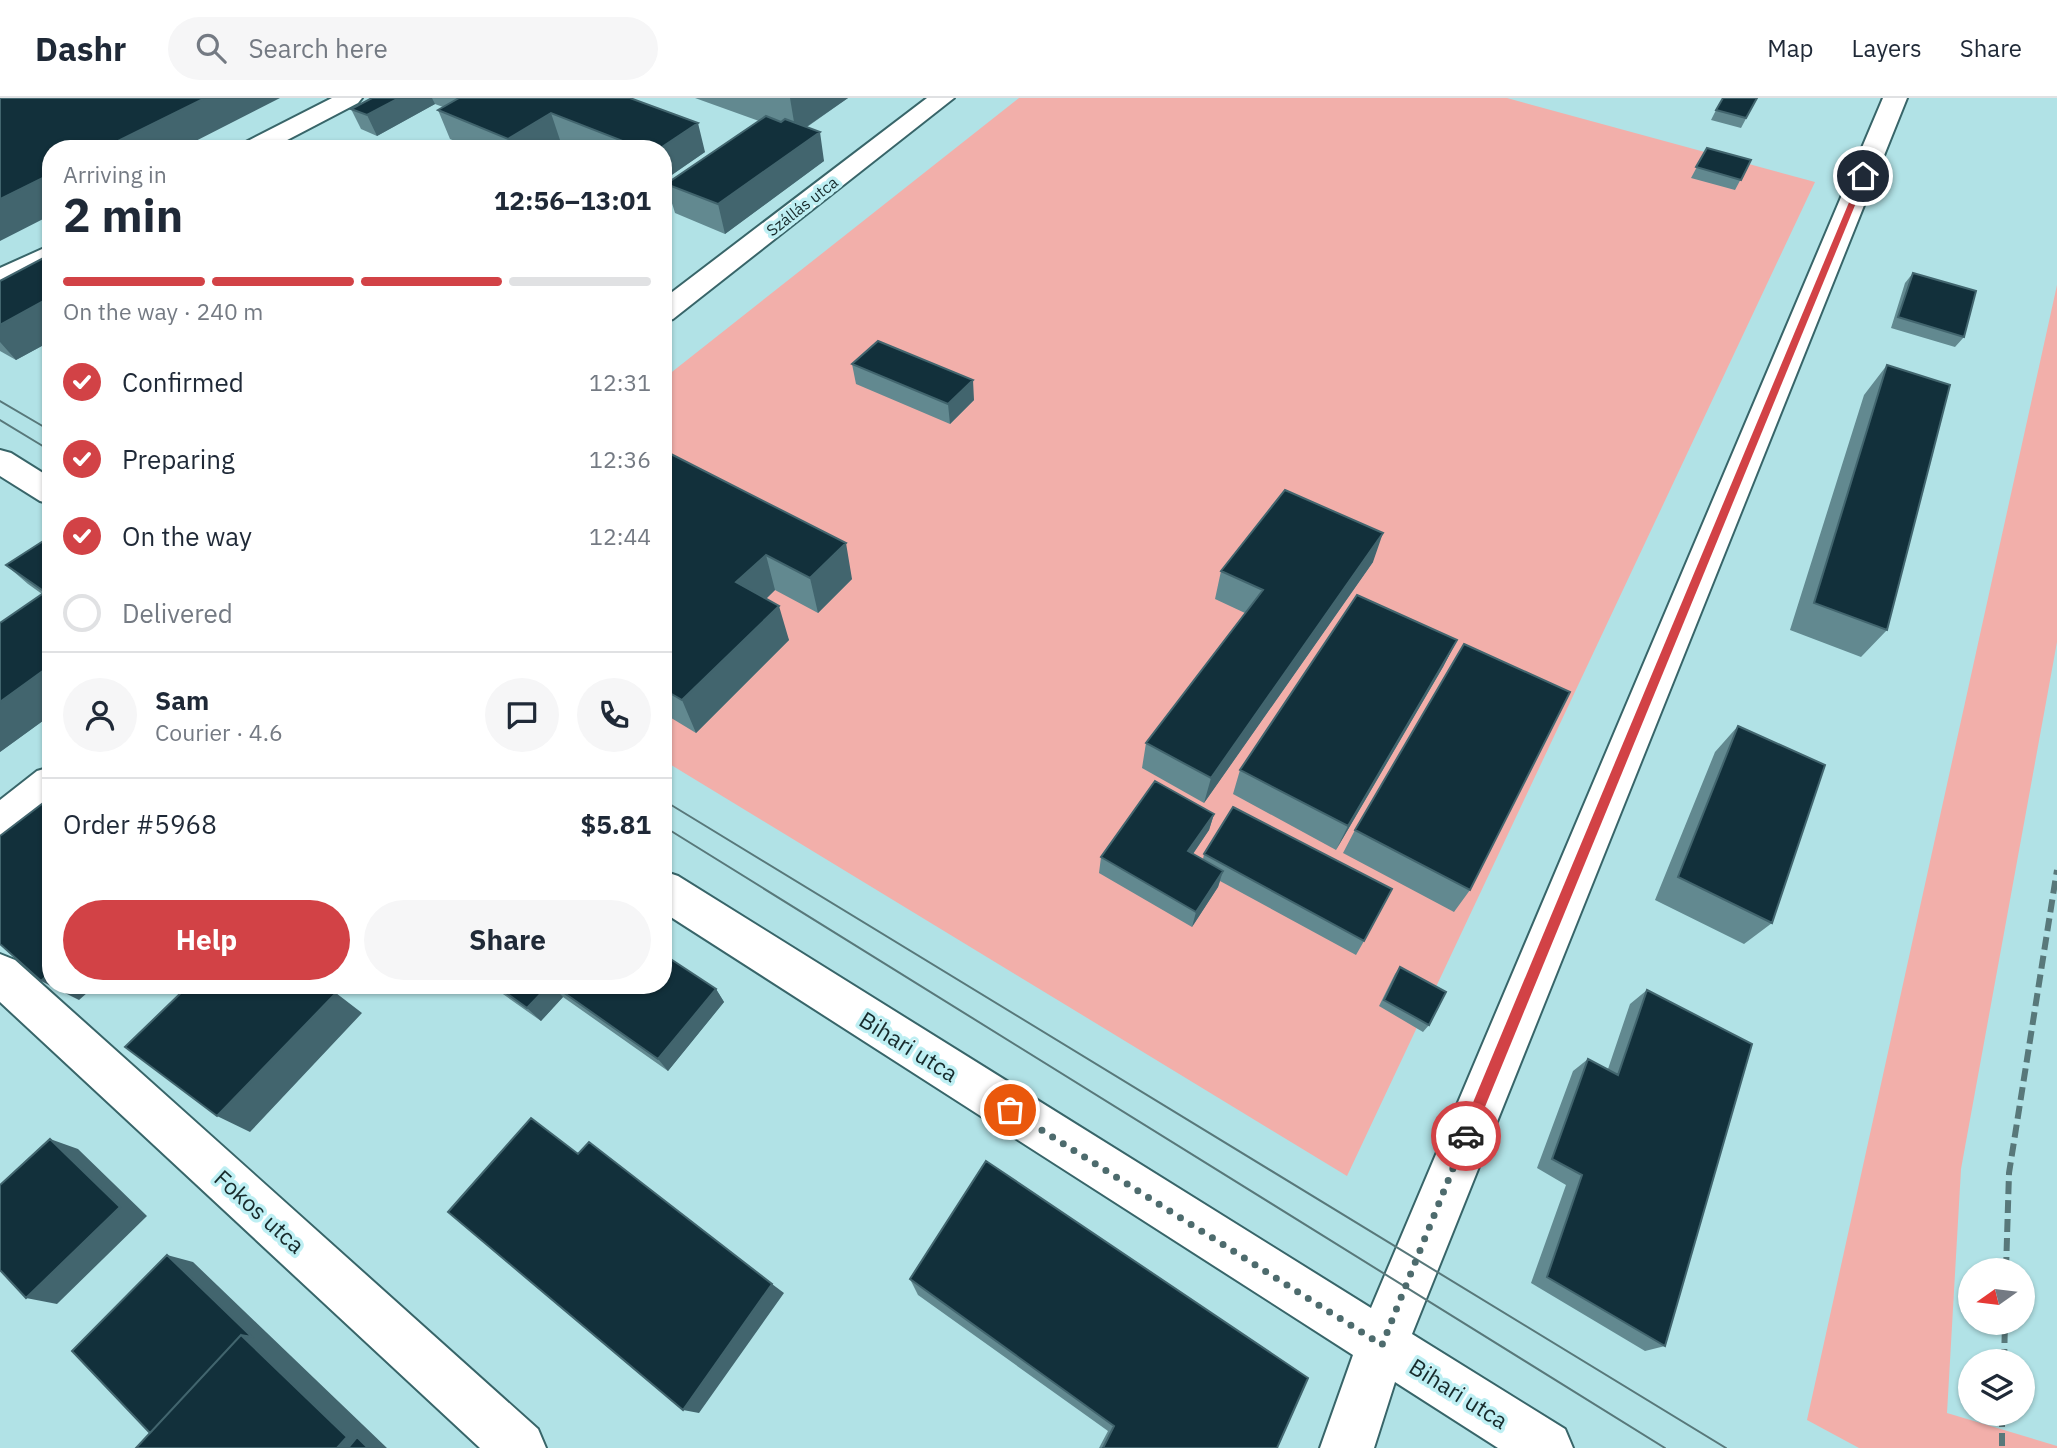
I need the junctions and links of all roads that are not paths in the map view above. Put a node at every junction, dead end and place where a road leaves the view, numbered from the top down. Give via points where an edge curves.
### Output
1 (349, 98) edge
2 (942, 98) edge
3 (1895, 98) edge
4 (268, 140) edge
5 (42, 258) edge
6 (0, 279) edge
7 (672, 306) edge
8 (0, 461) edge
9 (42, 487) edge
10 (42, 790) edge
11 (0, 823) edge
12 (672, 895) edge
13 (0, 974) edge
14 (1382, 1345) junction
15 (519, 1448) edge
16 (1347, 1448) edge
17 (1546, 1448) edge

1 - 4 street
2 - 7 street, Szállás utca
3 - 14 street
5 - 6 street
8 - 9 street
10 - 11 street
12 - 14 street, Bihari utca
13 - 15 street, Fokos utca
14 - 16 street
14 - 17 street, Bihari utca

